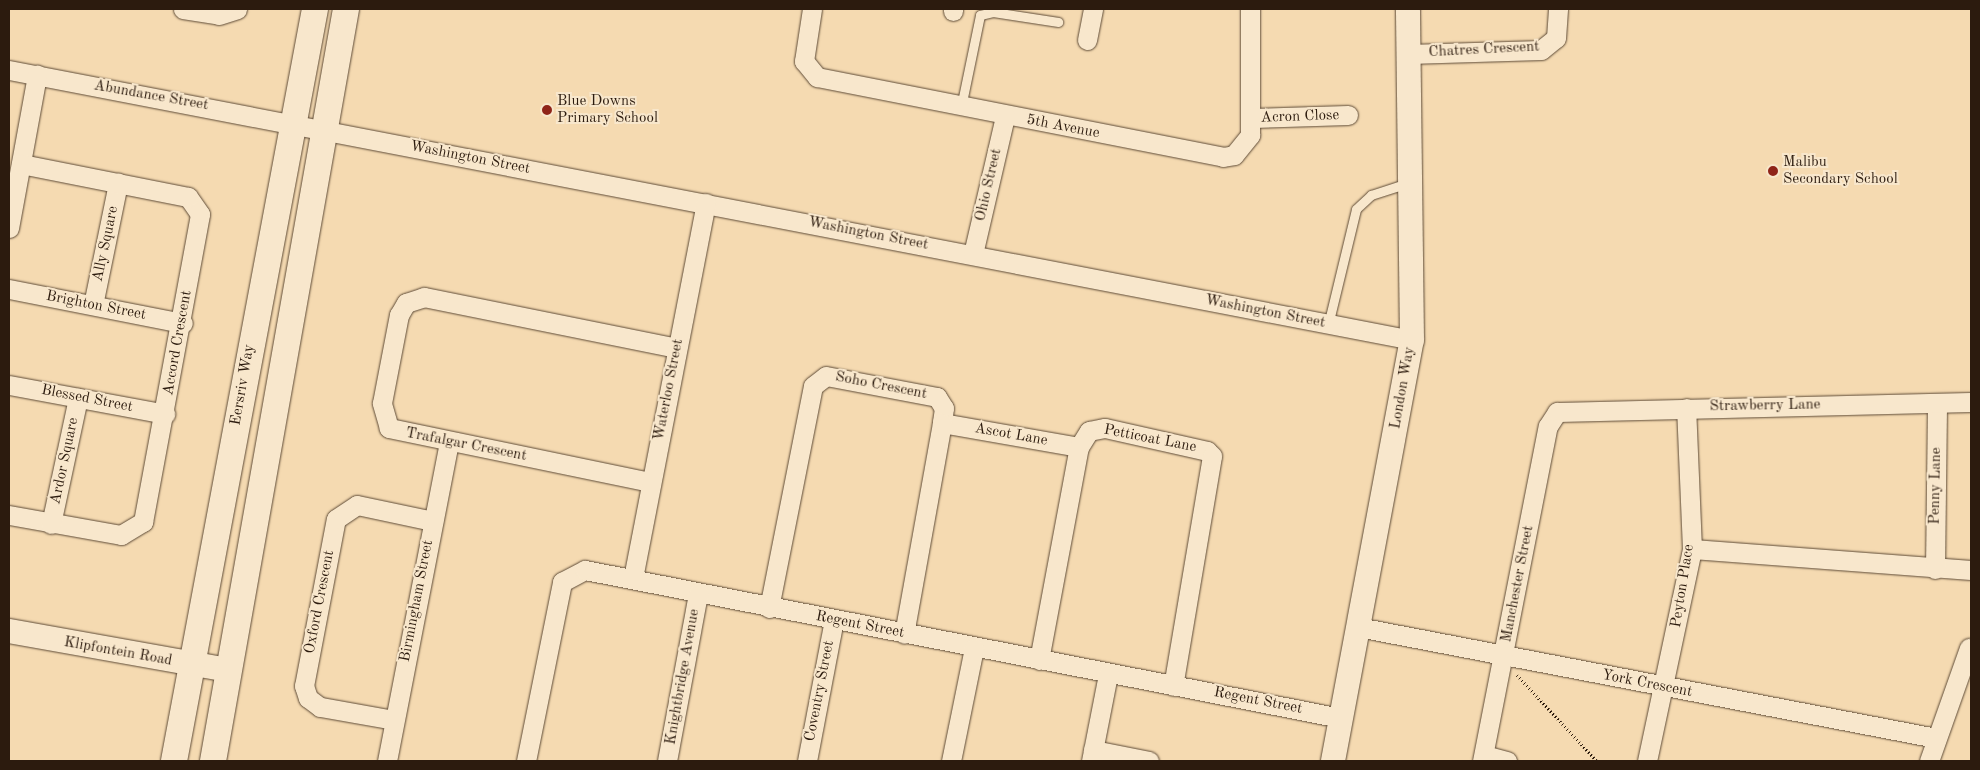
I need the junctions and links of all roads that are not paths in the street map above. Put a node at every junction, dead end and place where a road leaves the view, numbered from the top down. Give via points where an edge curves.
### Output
1 (183, 9) edge
2 (237, 9) edge
3 (315, 9) edge
4 (346, 9) edge
5 (812, 9) edge
6 (1093, 9) edge
7 (1250, 9) edge
8 (1408, 9) edge
9 (1558, 9) edge
10 (1058, 22) dead end
11 (1087, 40) dead end
12 (1408, 54) junction
13 (9, 70) edge
14 (37, 75) junction
15 (961, 107) junction
16 (1348, 115) dead end
17 (1004, 116) junction
18 (1252, 118) junction
19 (292, 123) junction
20 (323, 129) junction
21 (21, 164) junction
22 (1411, 182) junction
23 (118, 183) junction
24 (706, 203) junction
25 (9, 228) edge
26 (973, 254) junction
27 (9, 289) edge
28 (93, 305) junction
29 (183, 323) junction
30 (1328, 325) junction
31 (1412, 340) junction
32 (677, 348) junction
33 (9, 385) edge
34 (78, 398) junction
35 (1971, 402) edge
36 (1937, 403) junction
37 (1686, 408) junction
38 (1560, 410) joint
39 (165, 414) junction
40 (942, 423) junction
41 (448, 441) junction
42 (1079, 448) junction
43 (650, 482) junction
44 (9, 515) edge
45 (433, 522) junction
46 (51, 524) junction
47 (1692, 549) junction
48 (1935, 569) junction
49 (1971, 570) edge
50 (633, 578) junction
51 (698, 593) junction
52 (769, 608) junction
53 (834, 620) junction
54 (1358, 627) junction
55 (9, 631) edge
56 (904, 634) junction
57 (974, 648) junction
58 (1969, 648) dead end
59 (1504, 656) junction
60 (1039, 660) junction
61 (191, 665) junction
62 (228, 670) junction
63 (1108, 674) junction
64 (1173, 686) junction
65 (1664, 688) junction
66 (1341, 718) junction
67 (394, 720) junction
68 (1936, 738) junction
69 (1092, 756) edge
70 (1483, 758) edge
71 (174, 761) edge
72 (213, 761) edge
73 (387, 761) edge
74 (526, 761) edge
75 (667, 761) edge
76 (807, 761) edge
77 (951, 761) edge
78 (1149, 761) edge
79 (1333, 761) edge
80 (1507, 761) edge
81 (1647, 761) edge
82 (1929, 761) edge

1 - 2 street via 219,15
3 - 19 main road, Eersriv Way
4 - 20 main road
5 - 15 street, 5th Avenue via 804,61 812,75
6 - 11 street
7 - 18 street, 5th Avenue
8 - 12 street, London Way
9 - 12 street, Chatres Crescent via 1556,38 1541,50
10 - 15 lane via 993,12 980,15
12 - 22 street, London Way
13 - 14 street, Abundance Street
14 - 19 street, Abundance Street
14 - 21 street
15 - 17 street, 5th Avenue
16 - 18 street, Acron Close
17 - 18 street, 5th Avenue via 1223,157 1234,155 1244,145
17 - 26 street, Ohio Street
19 - 20 street, Abundance Street
19 - 61 main road, Eersriv Way
20 - 24 street, Washington Street
20 - 62 main road
21 - 23 street, Accord Crescent
21 - 25 street
22 - 30 lane via 1371,195 1356,209
22 - 31 street, London Way
23 - 28 street, Ally Square
23 - 29 street, Accord Crescent via 188,197 199,206
24 - 26 street, Washington Street
24 - 32 street, Waterloo Street
26 - 30 street, Washington Street
27 - 28 street, Brighton Street
28 - 29 street, Brighton Street
29 - 39 street, Accord Crescent
30 - 31 street, Washington Street
31 - 54 street, London Way
32 - 41 street, Trafalgar Crescent via 424,297 411,300 398,315 383,417 394,431
32 - 43 street, Waterloo Street
33 - 34 street, Blessed Street
34 - 39 street, Blessed Street
34 - 46 street, Ardor Square
35 - 36 street, Strawberry Lane
36 - 37 street, Strawberry Lane
36 - 48 street, Penny Lane
37 - 38 street, Strawberry Lane
37 - 47 street, Peyton Place
38 - 59 street, Manchester Street via 1548,426
39 - 46 street, Accord Crescent via 145,517 135,530 121,535
40 - 42 street, Ascot Lane
40 - 52 street, Soho Crescent via 944,408 937,397 826,376 817,382 809,396
40 - 56 street, Soho Crescent
41 - 43 street, Trafalgar Crescent
41 - 45 street, Birmingham Street
42 - 60 street, Petticoat Lane
42 - 64 street, Petticoat Lane via 1089,431 1105,428 1206,451 1212,456
43 - 50 street, Waterloo Street
44 - 46 street, Accord Crescent
45 - 67 street, Birmingham Street
45 - 67 street, Oxford Crescent via 357,505 336,519 304,686 308,698 320,707
47 - 48 street
47 - 65 street, Peyton Place
48 - 49 street
50 - 51 street, Regent Street
50 - 74 street, Regent Street via 585,570 562,582
51 - 52 street, Regent Street
51 - 75 street, Knightbridge Avenue
52 - 53 street, Regent Street
53 - 56 street, Regent Street
53 - 76 street, Coventry Street
54 - 59 street, York Crescent
54 - 66 street, London Way
55 - 61 street, Klipfontein Road
56 - 57 street, Regent Street
57 - 60 street, Regent Street
57 - 77 street
58 - 68 street
59 - 65 street, York Crescent
59 - 70 street, Manchester Street
60 - 63 street, Regent Street
61 - 62 street, Klipfontein Road
61 - 71 main road, Eersriv Way
62 - 72 main road
63 - 64 street, Regent Street
63 - 69 street
64 - 66 street, Regent Street
65 - 68 street, York Crescent
65 - 81 street, Peyton Place
66 - 79 street, London Way
67 - 73 street, Birmingham Street
68 - 82 street
69 - 78 street
70 - 80 street

